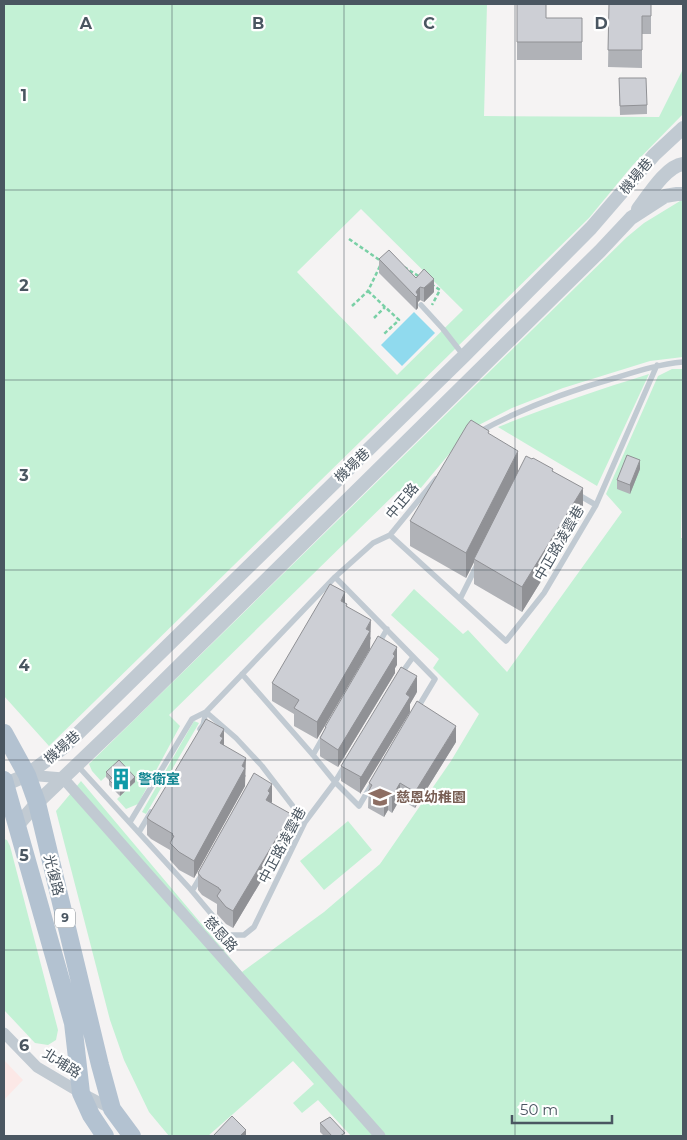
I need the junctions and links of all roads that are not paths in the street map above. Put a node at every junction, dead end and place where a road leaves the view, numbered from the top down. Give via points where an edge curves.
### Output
1 (683, 128) edge
2 (683, 164) edge
3 (683, 194) edge
4 (631, 218) junction
5 (421, 305) dead end
6 (464, 356) junction
7 (683, 362) edge
8 (657, 365) junction
9 (481, 439) edge
10 (443, 471) edge
11 (570, 490) edge
12 (596, 505) junction
13 (390, 536) junction
14 (478, 564) edge
15 (335, 577) junction
16 (460, 599) junction
17 (387, 629) junction
18 (372, 654) edge
19 (413, 657) junction
20 (242, 674) junction
21 (396, 680) edge
22 (115, 697) junction
23 (206, 712) junction
24 (130, 713) junction
25 (415, 713) edge
26 (328, 730) edge
27 (4, 733) edge
28 (198, 733) edge
29 (313, 754) junction
30 (349, 758) edge
31 (77, 764) junction
32 (262, 766) junction
33 (258, 775) edge
34 (27, 776) junction
35 (63, 778) junction
36 (374, 781) edge
37 (5, 782) edge
38 (335, 782) junction
39 (36, 803) junction
40 (154, 807) edge
41 (130, 822) junction
42 (305, 822) junction
43 (11, 824) edge
44 (139, 832) junction
45 (206, 866) edge
46 (192, 891) junction
47 (4, 1033) edge
48 (81, 1093) junction
49 (112, 1109) junction
50 (105, 1136) edge
51 (132, 1136) edge
52 (380, 1136) edge

1 - 6 street, 機場巷 via 654,155 591,228
2 - 4 street, 機場巷 via 663,176
3 - 4 street, 機場巷 via 665,196
4 - 24 street, 機場巷
5 - 6 lane
6 - 22 street, 機場巷
7 - 8 lane
8 - 9 lane via 578,389 497,421 473,435
8 - 12 lane, 中正路凌雲巷
10 - 13 lane, 中正路
11 - 12 lane
12 - 16 lane, 中正路凌雲巷 via 544,593 506,641
13 - 15 lane, 中正路 via 373,543
13 - 16 lane
14 - 16 lane
15 - 17 lane
15 - 20 lane, 中正路
17 - 18 lane
17 - 19 lane
19 - 21 lane
19 - 25 lane via 435,679
20 - 23 lane, 中正路
20 - 29 lane
22 - 24 street
22 - 34 street, 機場巷 via 64,748
23 - 28 lane, 中正路
23 - 32 lane
23 - 41 lane, 中正路 via 192,719
24 - 31 street, 機場巷
26 - 29 lane
27 - 34 main road, 光復路 / 9
29 - 38 lane
30 - 38 lane, 中正路凌雲巷
31 - 35 street, 機場巷
31 - 41 lane
32 - 33 lane
32 - 42 lane
34 - 35 street
34 - 37 street, 機場巷
34 - 39 main road, 光復路 / 9
35 - 39 street, 機場巷
35 - 52 street, 慈恩路
36 - 38 lane via 359,806
37 - 43 main road, 光復路 / 9
38 - 42 lane, 中正路凌雲巷
39 - 43 street, 機場巷
39 - 49 main road, 光復路 / 9
40 - 44 lane
41 - 44 lane
42 - 46 lane, 中正路凌雲巷 via 254,927 244,935 229,935
43 - 48 main road, 光復路 / 9 via 73,1023
44 - 46 lane
45 - 46 lane
47 - 48 street, 北埔路 via 36,1067
48 - 49 street, 北埔路
48 - 50 main road, 9
49 - 51 main road, 9

